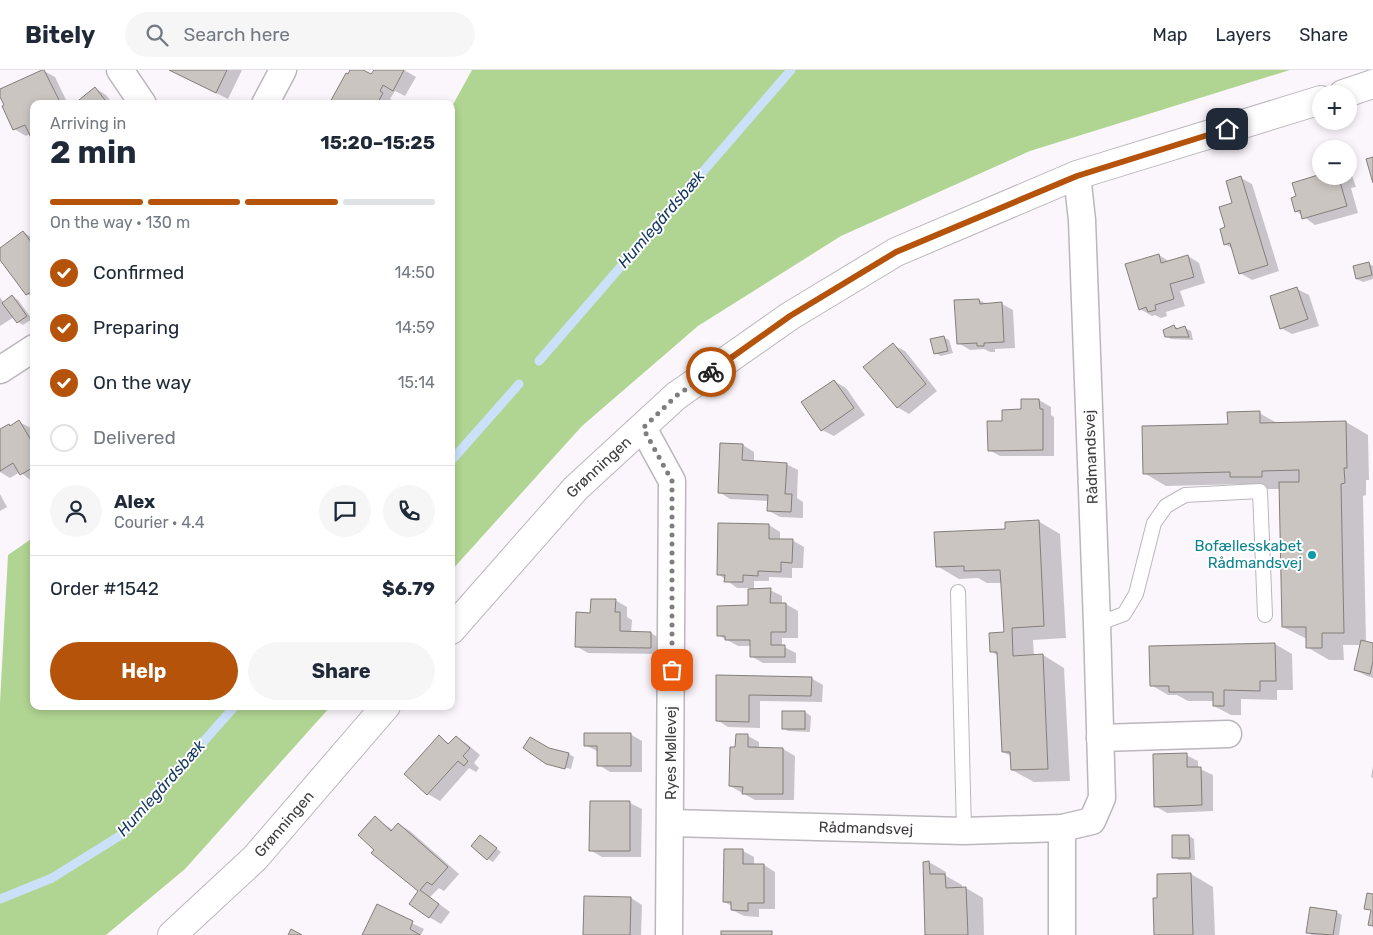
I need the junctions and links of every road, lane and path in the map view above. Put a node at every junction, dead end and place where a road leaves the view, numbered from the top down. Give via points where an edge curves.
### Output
1 (120, 70) edge
2 (284, 70) edge
3 (1373, 84) edge
4 (1357, 89) edge
5 (140, 100) edge
6 (268, 100) edge
7 (1312, 103) edge
8 (1077, 176) junction
9 (30, 351) edge
10 (0, 370) edge
11 (643, 428) junction
12 (958, 592) dead end
13 (1265, 615) dead end
14 (1097, 624) junction
15 (455, 625) edge
16 (383, 710) edge
17 (1228, 734) dead end
18 (1100, 738) junction
19 (671, 824) junction
20 (1062, 828) junction
21 (964, 831) junction
22 (172, 935) edge
23 (669, 935) edge
24 (1062, 935) edge

1 - 5 street
2 - 6 street
3 - 4 street
7 - 8 street, Grønningen
8 - 11 street, Grønningen via 896,252 790,316 676,396
8 - 14 street, Rådmandsvej via 1082,220
9 - 10 street
11 - 15 street, Grønningen via 576,488
11 - 19 street, Ryes Møllevej via 672,481
12 - 21 lane
13 - 14 lane via 1260,491 1185,495 1166,506 1154,523 1136,594 1124,614
14 - 18 street, Rådmandsvej
16 - 22 street, Grønningen via 255,858
17 - 18 street
18 - 20 street, Rådmandsvej via 1102,798 1092,820
19 - 21 street, Rådmandsvej
19 - 23 street, Ryes Møllevej
20 - 21 street, Rådmandsvej
20 - 24 street

